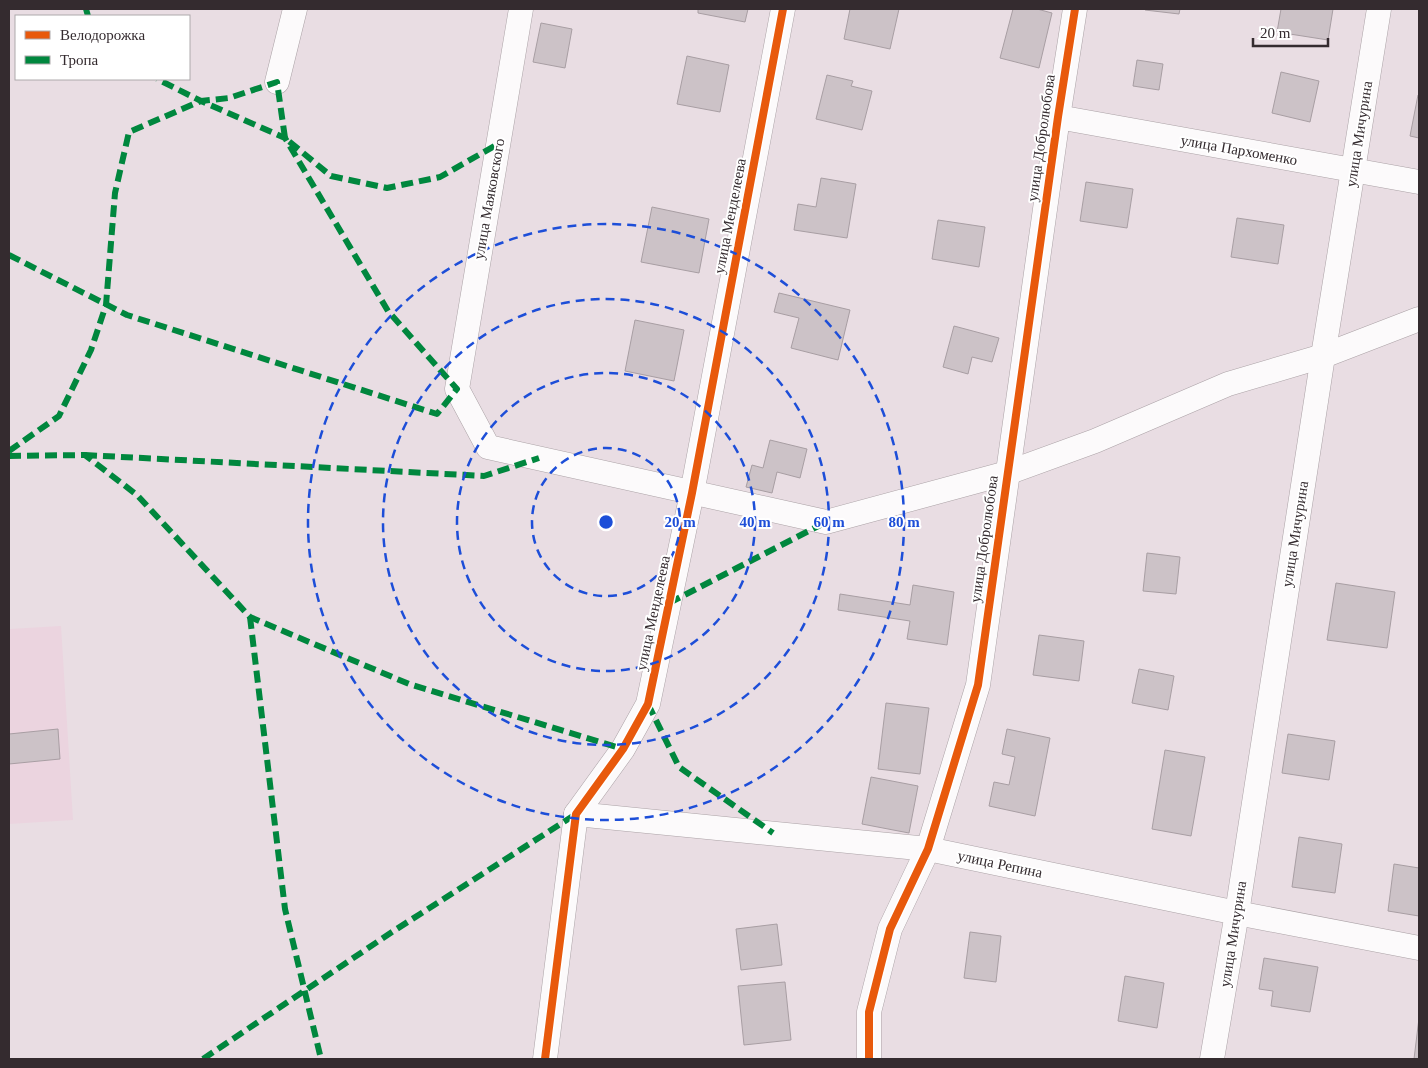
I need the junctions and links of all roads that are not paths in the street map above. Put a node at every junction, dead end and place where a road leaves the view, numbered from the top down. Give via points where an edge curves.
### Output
1 (295, 9) edge
2 (521, 9) edge
3 (783, 9) edge
4 (1075, 9) edge
5 (1379, 9) edge
6 (278, 82) dead end
7 (1058, 117) junction
8 (1354, 170) junction
9 (1419, 182) edge
10 (1419, 319) edge
11 (1323, 356) junction
12 (1007, 473) junction
13 (692, 493) junction
14 (576, 814) junction
15 (928, 849) junction
16 (1237, 913) junction
17 (1419, 948) edge
18 (545, 1059) edge
19 (869, 1059) edge
20 (1212, 1059) edge

1 - 6 street
2 - 13 street, улица Маяковского via 457,389 488,447
3 - 13 street, улица Менделеева
4 - 7 street, улица Добролюбова
5 - 8 street, улица Мичурина
7 - 8 street, улица Пархоменко
7 - 12 street, улица Добролюбова
8 - 9 street, улица Пархоменко
8 - 11 street, улица Мичурина
10 - 11 street
11 - 12 street via 1228,384 1095,441
11 - 16 street, улица Мичурина
12 - 13 street via 826,522
12 - 15 street, улица Добролюбова via 978,685
13 - 14 street, улица Менделеева via 648,704 623,749
14 - 15 street, улица Репина
14 - 18 street, улица Менделеева
15 - 16 street, улица Репина
15 - 19 street, улица Добролюбова via 890,929 869,1012
16 - 17 street, улица Репина
16 - 20 street, улица Мичурина

